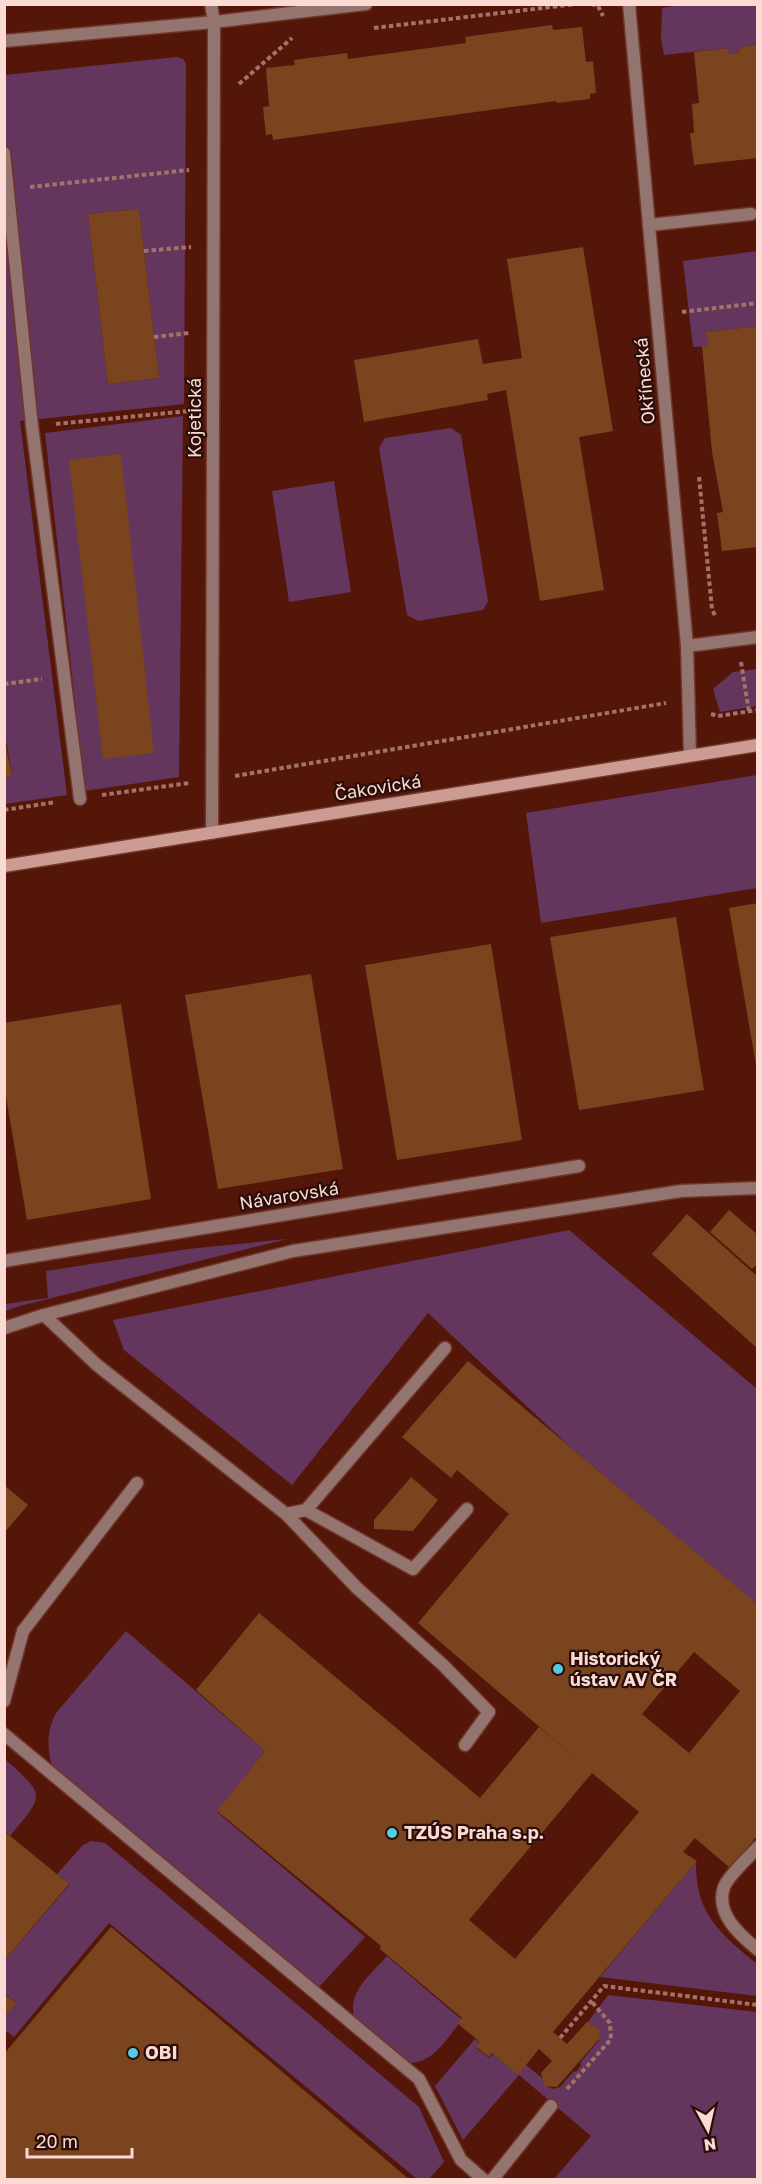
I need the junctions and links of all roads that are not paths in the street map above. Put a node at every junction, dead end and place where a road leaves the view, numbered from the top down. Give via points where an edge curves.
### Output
1 (211, 4) edge
2 (366, 4) edge
3 (629, 4) edge
4 (214, 22) junction
5 (4, 41) edge
6 (4, 153) edge
7 (751, 214) dead end
8 (649, 225) junction
9 (758, 637) edge
10 (687, 646) junction
11 (758, 745) edge
12 (690, 755) junction
13 (80, 799) road end
14 (212, 832) junction
15 (4, 866) edge
16 (579, 1166) dead end
17 (758, 1188) edge
18 (4, 1261) edge
19 (44, 1315) junction
20 (4, 1328) edge
21 (445, 1348) dead end
22 (137, 1484) dead end
23 (467, 1509) dead end
24 (306, 1510) junction
25 (286, 1514) junction
26 (4, 1701) edge
27 (4, 1734) edge
28 (465, 1745) dead end
29 (758, 1847) edge
30 (758, 1950) edge
31 (551, 2106) road end
32 (484, 2180) edge
33 (492, 2180) edge

1 - 4 street, Kojetická
2 - 4 street
3 - 8 street, Okřínecká
4 - 5 street
4 - 14 street, Kojetická
6 - 13 street via 32,426
7 - 8 street
8 - 10 street, Okřínecká
9 - 10 street
10 - 12 street, Okřínecká
11 - 12 main road, Čakovická
12 - 14 main road, Čakovická
14 - 15 main road, Čakovická
16 - 18 street, Návarovská
17 - 19 street via 681,1191 293,1251
19 - 20 street
19 - 25 street via 96,1365
21 - 24 street
22 - 26 street via 23,1631
23 - 24 street via 413,1569
24 - 25 street
25 - 28 street via 357,1588 489,1712
27 - 32 street via 419,2079 461,2160
29 - 30 street via 724,1886 722,1902 738,1934
31 - 33 street

